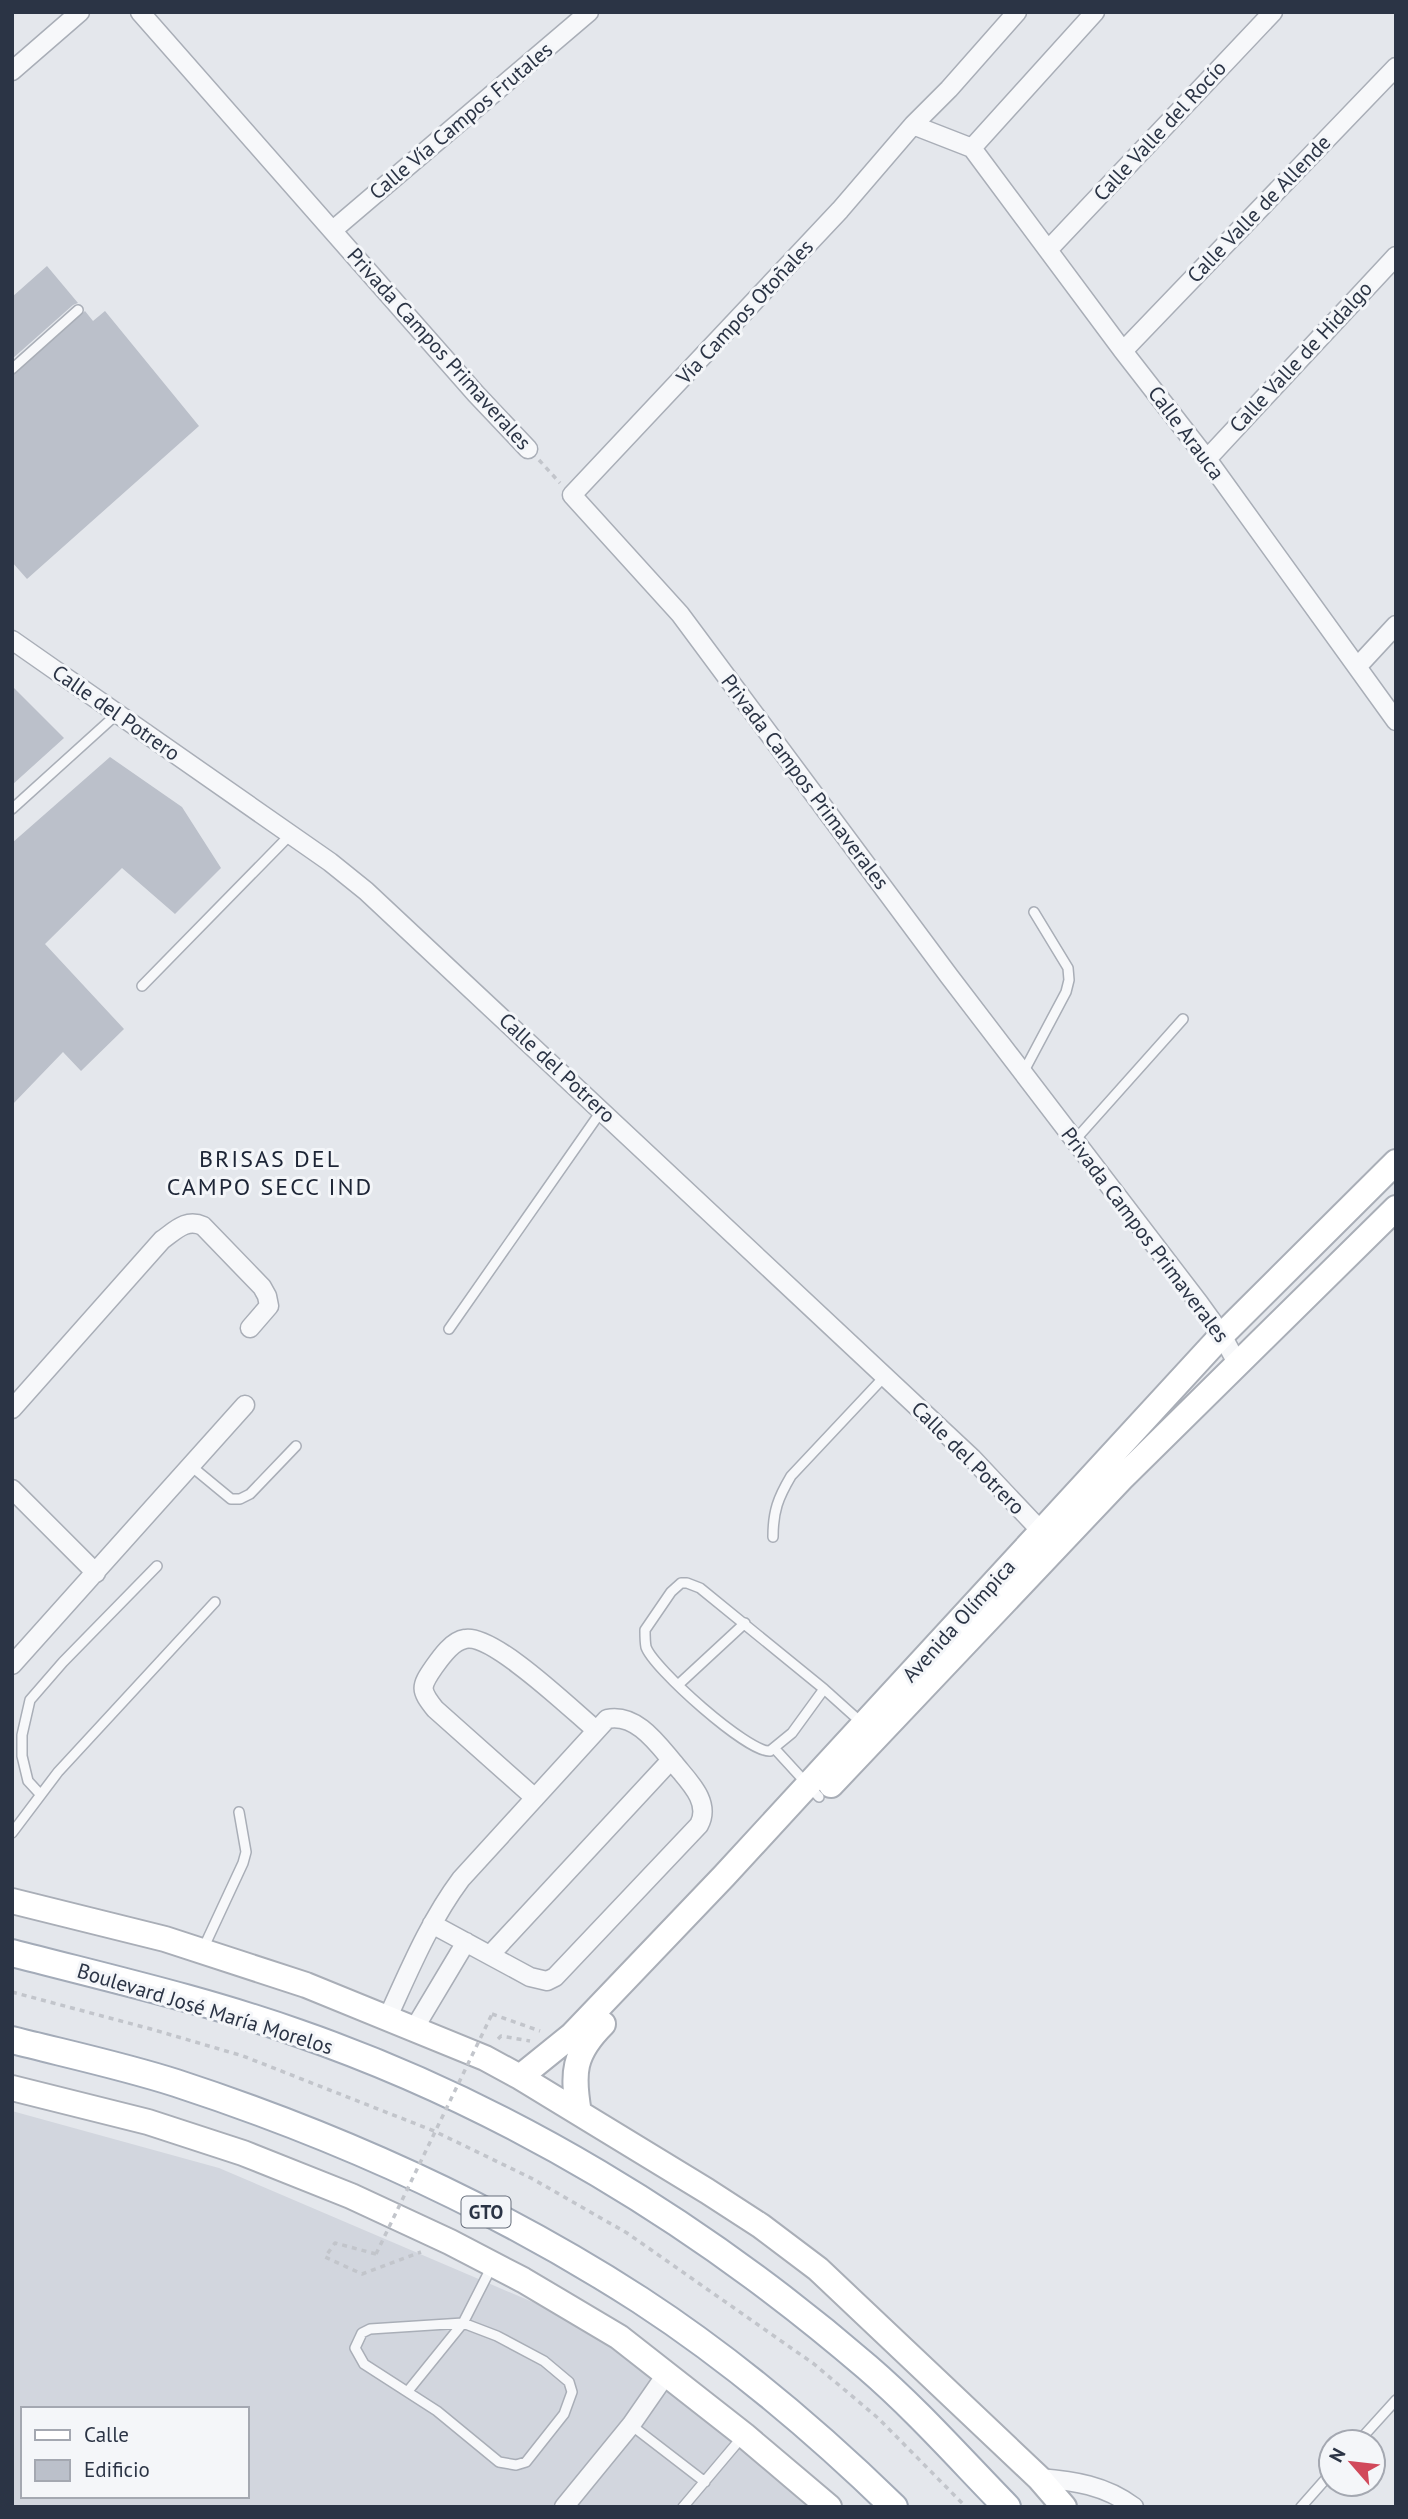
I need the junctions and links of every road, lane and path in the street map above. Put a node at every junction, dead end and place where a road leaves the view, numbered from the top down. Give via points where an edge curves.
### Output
1 (80, 12) edge
2 (139, 12) edge
3 (589, 12) edge
4 (1017, 12) edge
5 (1095, 12) edge
6 (1273, 12) edge
7 (1396, 67) edge
8 (12, 71) edge
9 (913, 125) junction
10 (972, 148) junction
11 (333, 230) junction
12 (1048, 250) junction
13 (1396, 256) edge
14 (79, 310) dead end
15 (1123, 351) junction
16 (12, 369) edge
17 (528, 449) joint
18 (1207, 459) junction
19 (572, 495) junction
20 (1396, 625) edge
21 (12, 639) edge
22 (1358, 666) junction
23 (117, 714) junction
24 (1396, 721) edge
25 (12, 809) edge
26 (290, 835) junction
27 (1034, 912) dead end
28 (142, 986) dead end
29 (1183, 1019) dead end
30 (1023, 1073) junction
31 (602, 1110) junction
32 (1075, 1140) junction
33 (1396, 1162) edge
34 (1396, 1208) edge
35 (250, 1328) dead end
36 (449, 1329) dead end
37 (1222, 1335) junction
38 (1238, 1365) junction
39 (885, 1376) junction
40 (245, 1405) dead end
41 (12, 1409) edge
42 (296, 1446) dead end
43 (191, 1466) junction
44 (12, 1489) edge
45 (773, 1536) dead end
46 (1050, 1538) junction
47 (156, 1566) dead end
48 (96, 1573) junction
49 (215, 1602) dead end
50 (745, 1623) junction
51 (12, 1665) edge
52 (678, 1685) junction
53 (824, 1689) junction
54 (596, 1730) junction
55 (870, 1731) junction
56 (775, 1749) junction
57 (671, 1760) junction
58 (814, 1791) junction
59 (40, 1794) junction
60 (535, 1798) junction
61 (239, 1812) dead end
62 (12, 1833) edge
63 (12, 1900) edge
64 (432, 1924) junction
65 (466, 1942) junction
66 (203, 1951) junction
67 (12, 1954) edge
68 (489, 1955) junction
69 (387, 2019) junction
70 (414, 2029) junction
71 (12, 2040) edge
72 (485, 2058) junction
73 (520, 2077) junction
74 (12, 2088) edge
75 (579, 2113) junction
76 (450, 2242) junction
77 (493, 2264) junction
78 (463, 2323) junction
79 (667, 2373) junction
80 (408, 2391) junction
81 (1396, 2400) edge
82 (632, 2425) junction
83 (1371, 2428) edge
84 (744, 2435) junction
85 (1039, 2478) junction
86 (705, 2482) junction
87 (1317, 2489) edge
88 (564, 2507) edge
89 (683, 2507) edge
90 (829, 2507) edge
91 (894, 2507) edge
92 (1007, 2507) edge
93 (1064, 2507) edge
94 (1134, 2507) edge
95 (1301, 2507) edge

1 - 8 street
2 - 11 street, Privada Campos Primaverales
3 - 11 street, Calle Vía Campos Frutales
4 - 9 street, Vía Campos Otoñales
5 - 10 street
6 - 12 street, Calle Valle del Rocío
7 - 15 street, Calle Valle de Allende
9 - 10 street
9 - 19 street, Vía Campos Otoñales via 840,210
10 - 12 street, Calle Arauca
11 - 17 street, Privada Campos Primaverales
12 - 15 street, Calle Arauca
13 - 18 street, Calle Valle de Hidalgo
14 - 16 lane
15 - 18 street, Calle Arauca
17 - 19 path, Privada Campos Primaverales
18 - 22 street, Calle Arauca
19 - 30 street, Privada Campos Primaverales via 680,614
20 - 22 street
21 - 23 street, Calle del Potrero
22 - 24 street, Calle Arauca
23 - 25 lane
23 - 26 street, Calle del Potrero
26 - 28 lane
26 - 31 street, Calle del Potrero via 366,891
27 - 30 lane via 1068,968 1069,980
29 - 32 lane
30 - 32 street, Privada Campos Primaverales
31 - 36 lane
31 - 39 street, Calle del Potrero
32 - 37 street, Privada Campos Primaverales
33 - 37 street, Avenida Olímpica
34 - 38 street, Avenida Olímpica
35 - 41 street via 269,1306 267,1296 202,1226 194,1222 183,1225 162,1240
37 - 38 street, Privada Campos Primaverales
37 - 46 street, Avenida Olímpica
38 - 46 street, Avenida Olímpica via 1121,1479
39 - 45 lane via 791,1476 773,1514
39 - 46 street, Calle del Potrero
40 - 43 street
42 - 43 lane via 240,1499 230,1499
43 - 48 street
44 - 48 street
46 - 55 street, Avenida Olímpica
47 - 59 lane via 30,1700 22,1756 28,1781
48 - 51 street
49 - 59 lane
50 - 52 lane
50 - 52 lane via 700,1588 677,1585 645,1630 646,1648
50 - 53 lane
52 - 56 lane via 750,1744 765,1752
53 - 55 lane
53 - 56 lane
54 - 57 street via 607,1719 630,1721 662,1746
54 - 60 street
54 - 60 street via 487,1643 469,1638 452,1646 422,1690 435,1709
55 - 58 street, Avenida Olímpica
56 - 58 lane
57 - 68 street
57 - 68 street via 697,1793 702,1819 640,1889 547,1981
58 - 73 street, Avenida Olímpica via 572,2035
58 - 75 street, Avenida Olímpica via 590,2038 575,2068
59 - 62 lane
60 - 64 street via 461,1879
61 - 66 lane via 246,1852
63 - 66 street
64 - 65 street
64 - 69 street
65 - 68 street
65 - 70 street
66 - 69 street via 306,1985
67 - 92 main road, Boulevard José María Morelos via 150,1988 298,2033 483,2111 594,2172 774,2291 869,2368
69 - 70 street
70 - 72 street
71 - 91 main road, GTO via 174,2082 262,2113 499,2218 695,2338 838,2452
72 - 73 street
72 - 76 path, bridge via 501,2036 530,2042 540,2031 492,2014 376,2254 335,2244 325,2257 362,2274
73 - 75 street
74 - 76 street via 148,2122 243,2153
75 - 85 street via 707,2190 818,2269
76 - 77 street
77 - 78 lane
77 - 79 street via 590,2318
78 - 80 lane
78 - 80 lane via 383,2327 362,2333 355,2348 364,2364
78 - 80 lane via 544,2361 569,2382 572,2392 564,2414 536,2452 516,2465 499,2462
79 - 82 street
79 - 84 street
81 - 83 lane
82 - 86 lane
82 - 88 street
84 - 86 lane
84 - 90 street
85 - 93 street
85 - 94 street via 1101,2487
86 - 89 lane
87 - 95 lane

